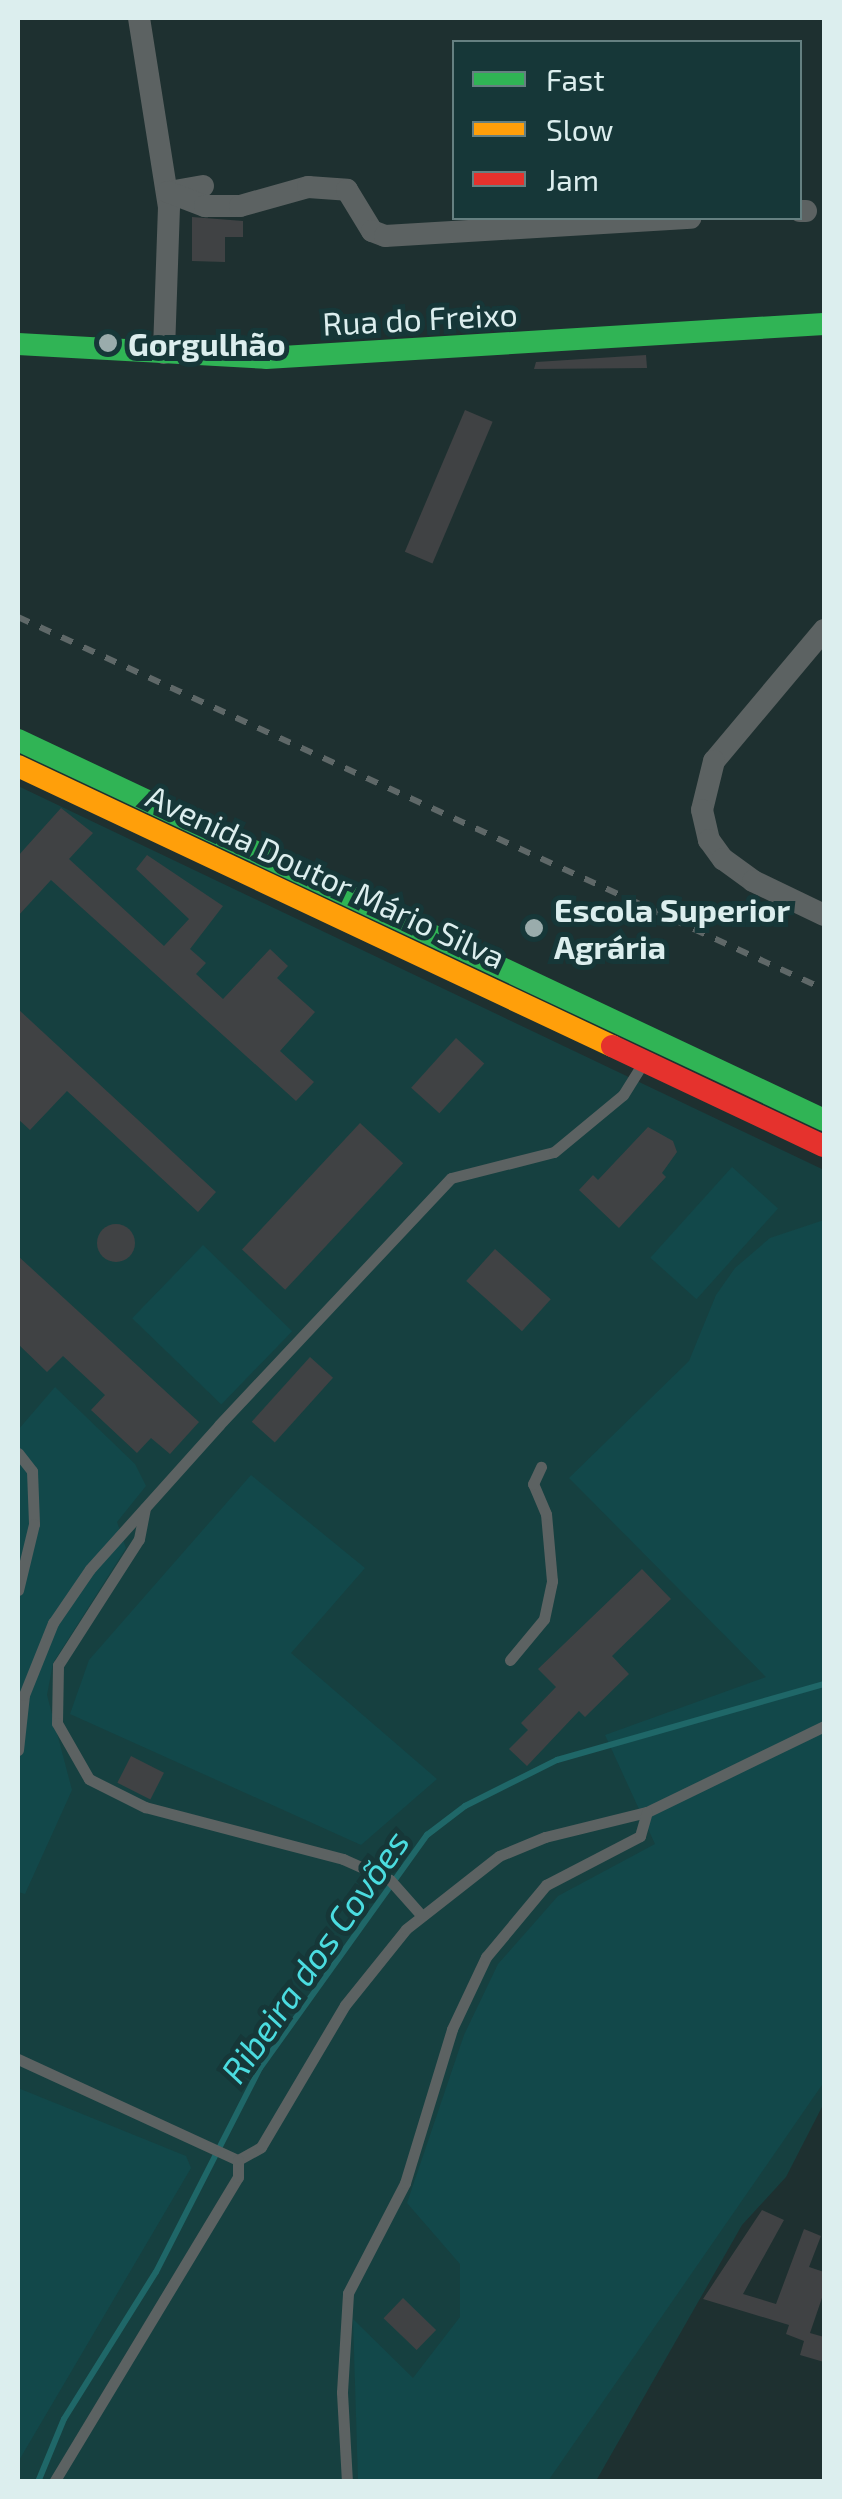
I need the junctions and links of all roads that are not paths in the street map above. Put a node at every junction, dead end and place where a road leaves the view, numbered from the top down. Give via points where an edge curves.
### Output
1 (139, 18) edge
2 (203, 186) dead end
3 (168, 192) junction
4 (656, 220) edge
5 (824, 324) edge
6 (18, 344) edge
7 (164, 353) junction
8 (824, 630) edge
9 (18, 740) edge
10 (18, 766) edge
11 (824, 915) edge
12 (644, 1062) junction
13 (824, 1120) edge
14 (824, 1146) edge
15 (18, 1452) edge
16 (542, 1466) dead end
17 (146, 1504) junction
18 (18, 1590) edge
19 (510, 1660) dead end
20 (824, 1726) edge
21 (18, 1750) edge
22 (647, 1812) junction
23 (422, 1916) junction
24 (18, 2059) edge
25 (238, 2160) junction
26 (54, 2482) edge
27 (347, 2482) edge

1 - 3 street
2 - 3 street
3 - 4 street via 205,206 240,206 308,187 346,190 372,230 384,236
3 - 7 street
5 - 7 main road, Rua do Freixo via 663,339 266,358
6 - 7 main road, Rua do Freixo
8 - 11 street via 714,762 702,810 709,840 723,859 753,882
9 - 13 main road
10 - 12 main road, Avenida Doutor Mário Silva
12 - 14 main road, Avenida Doutor Mário Silva
12 - 17 lane via 624,1095 554,1152 451,1178
15 - 18 lane via 32,1471 34,1524
16 - 19 lane via 533,1484 546,1514 552,1580 544,1619
17 - 21 lane via 54,1623 24,1695
17 - 23 lane via 139,1539 58,1664 58,1722 74,1756 112,1796 343,1859 390,1880
20 - 22 lane
22 - 23 lane via 545,1837 499,1856
22 - 27 lane via 640,1836 546,1885 486,1957 452,2030 404,2184 348,2293 342,2392
23 - 25 lane via 345,2005 262,2148
24 - 25 lane
25 - 26 lane via 238,2177

